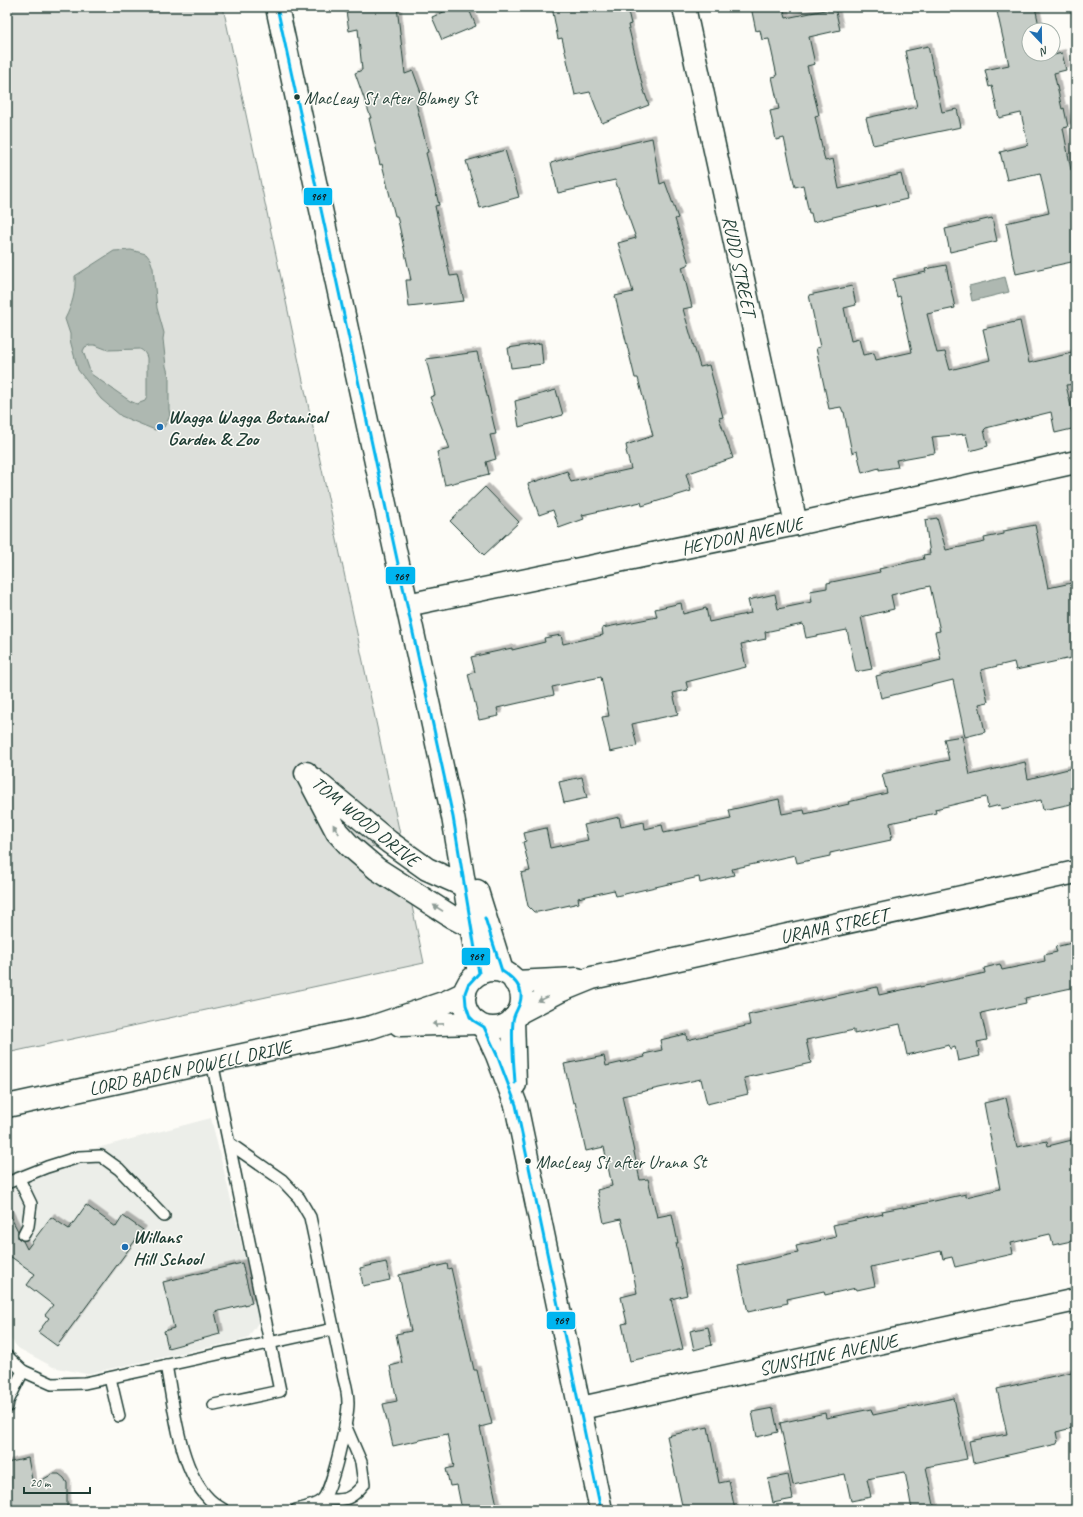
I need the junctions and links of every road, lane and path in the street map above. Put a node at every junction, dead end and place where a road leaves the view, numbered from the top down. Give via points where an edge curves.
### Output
1 (277, 7) edge
2 (684, 7) edge
3 (1076, 462) edge
4 (796, 524) junction
5 (407, 605) junction
6 (453, 818) junction
7 (1076, 872) edge
8 (465, 886) junction
9 (472, 927) junction
10 (479, 973) junction
11 (509, 976) junction
12 (592, 978) junction
13 (465, 993) junction
14 (515, 1016) junction
15 (481, 1025) junction
16 (372, 1027) junction
17 (212, 1062) junction
18 (516, 1105) junction
19 (7, 1106) edge
20 (229, 1143) junction
21 (19, 1179) junction
22 (7, 1183) edge
23 (164, 1216) dead end
24 (24, 1234) dead end
25 (1076, 1300) edge
26 (333, 1329) junction
27 (270, 1343) junction
28 (7, 1356) edge
29 (166, 1365) junction
30 (23, 1371) junction
31 (110, 1378) junction
32 (214, 1406) dead end
33 (7, 1407) edge
34 (581, 1408) junction
35 (119, 1416) dead end
36 (345, 1425) junction
37 (323, 1500) junction
38 (224, 1510) edge
39 (296, 1510) edge
40 (601, 1510) edge

1 - 5 street
2 - 4 street, RUDD STREET
3 - 4 street, HEYDON AVENUE
4 - 5 street, HEYDON AVENUE
5 - 6 street
6 - 8 street
6 - 11 street
7 - 12 street, URANA STREET
8 - 9 street
9 -> 8 street, TOM WOOD DRIVE via 377,869 350,846 337,832 306,773 389,842 427,869
9 - 10 street
10 - 11 street via 489,970
10 - 13 street via 466,987
11 - 12 street, URANA STREET
11 - 14 street via 521,994 520,1006
12 -> 14 street, URANA STREET via 560,991
13 - 15 street via 465,1004 470,1017
13 - 16 street, LORD BADEN POWELL DRIVE
14 - 15 street via 508,1024 499,1028
14 - 18 street
15 -> 16 street, LORD BADEN POWELL DRIVE
15 - 18 street via 498,1055
16 - 17 street, LORD BADEN POWELL DRIVE
17 - 19 street, LORD BADEN POWELL DRIVE
17 - 20 lane
18 - 34 street
20 - 26 lane via 282,1180 299,1198 310,1217
20 - 27 lane
21 - 22 lane
21 - 23 lane via 79,1157 101,1156 119,1169
21 - 24 lane via 31,1204 28,1226
25 - 34 street, SUNSHINE AVENUE
26 - 27 lane
26 - 36 lane via 348,1403
27 - 29 lane
27 - 32 lane via 280,1390
28 - 30 lane
29 - 31 lane
29 - 38 lane via 186,1459 194,1478 209,1499
30 - 31 lane via 52,1384 85,1383
30 - 33 lane
31 - 35 lane
34 - 40 street
36 - 37 lane via 332,1478
36 - 37 lane via 361,1462 364,1484 354,1495 342,1500
37 - 39 lane

